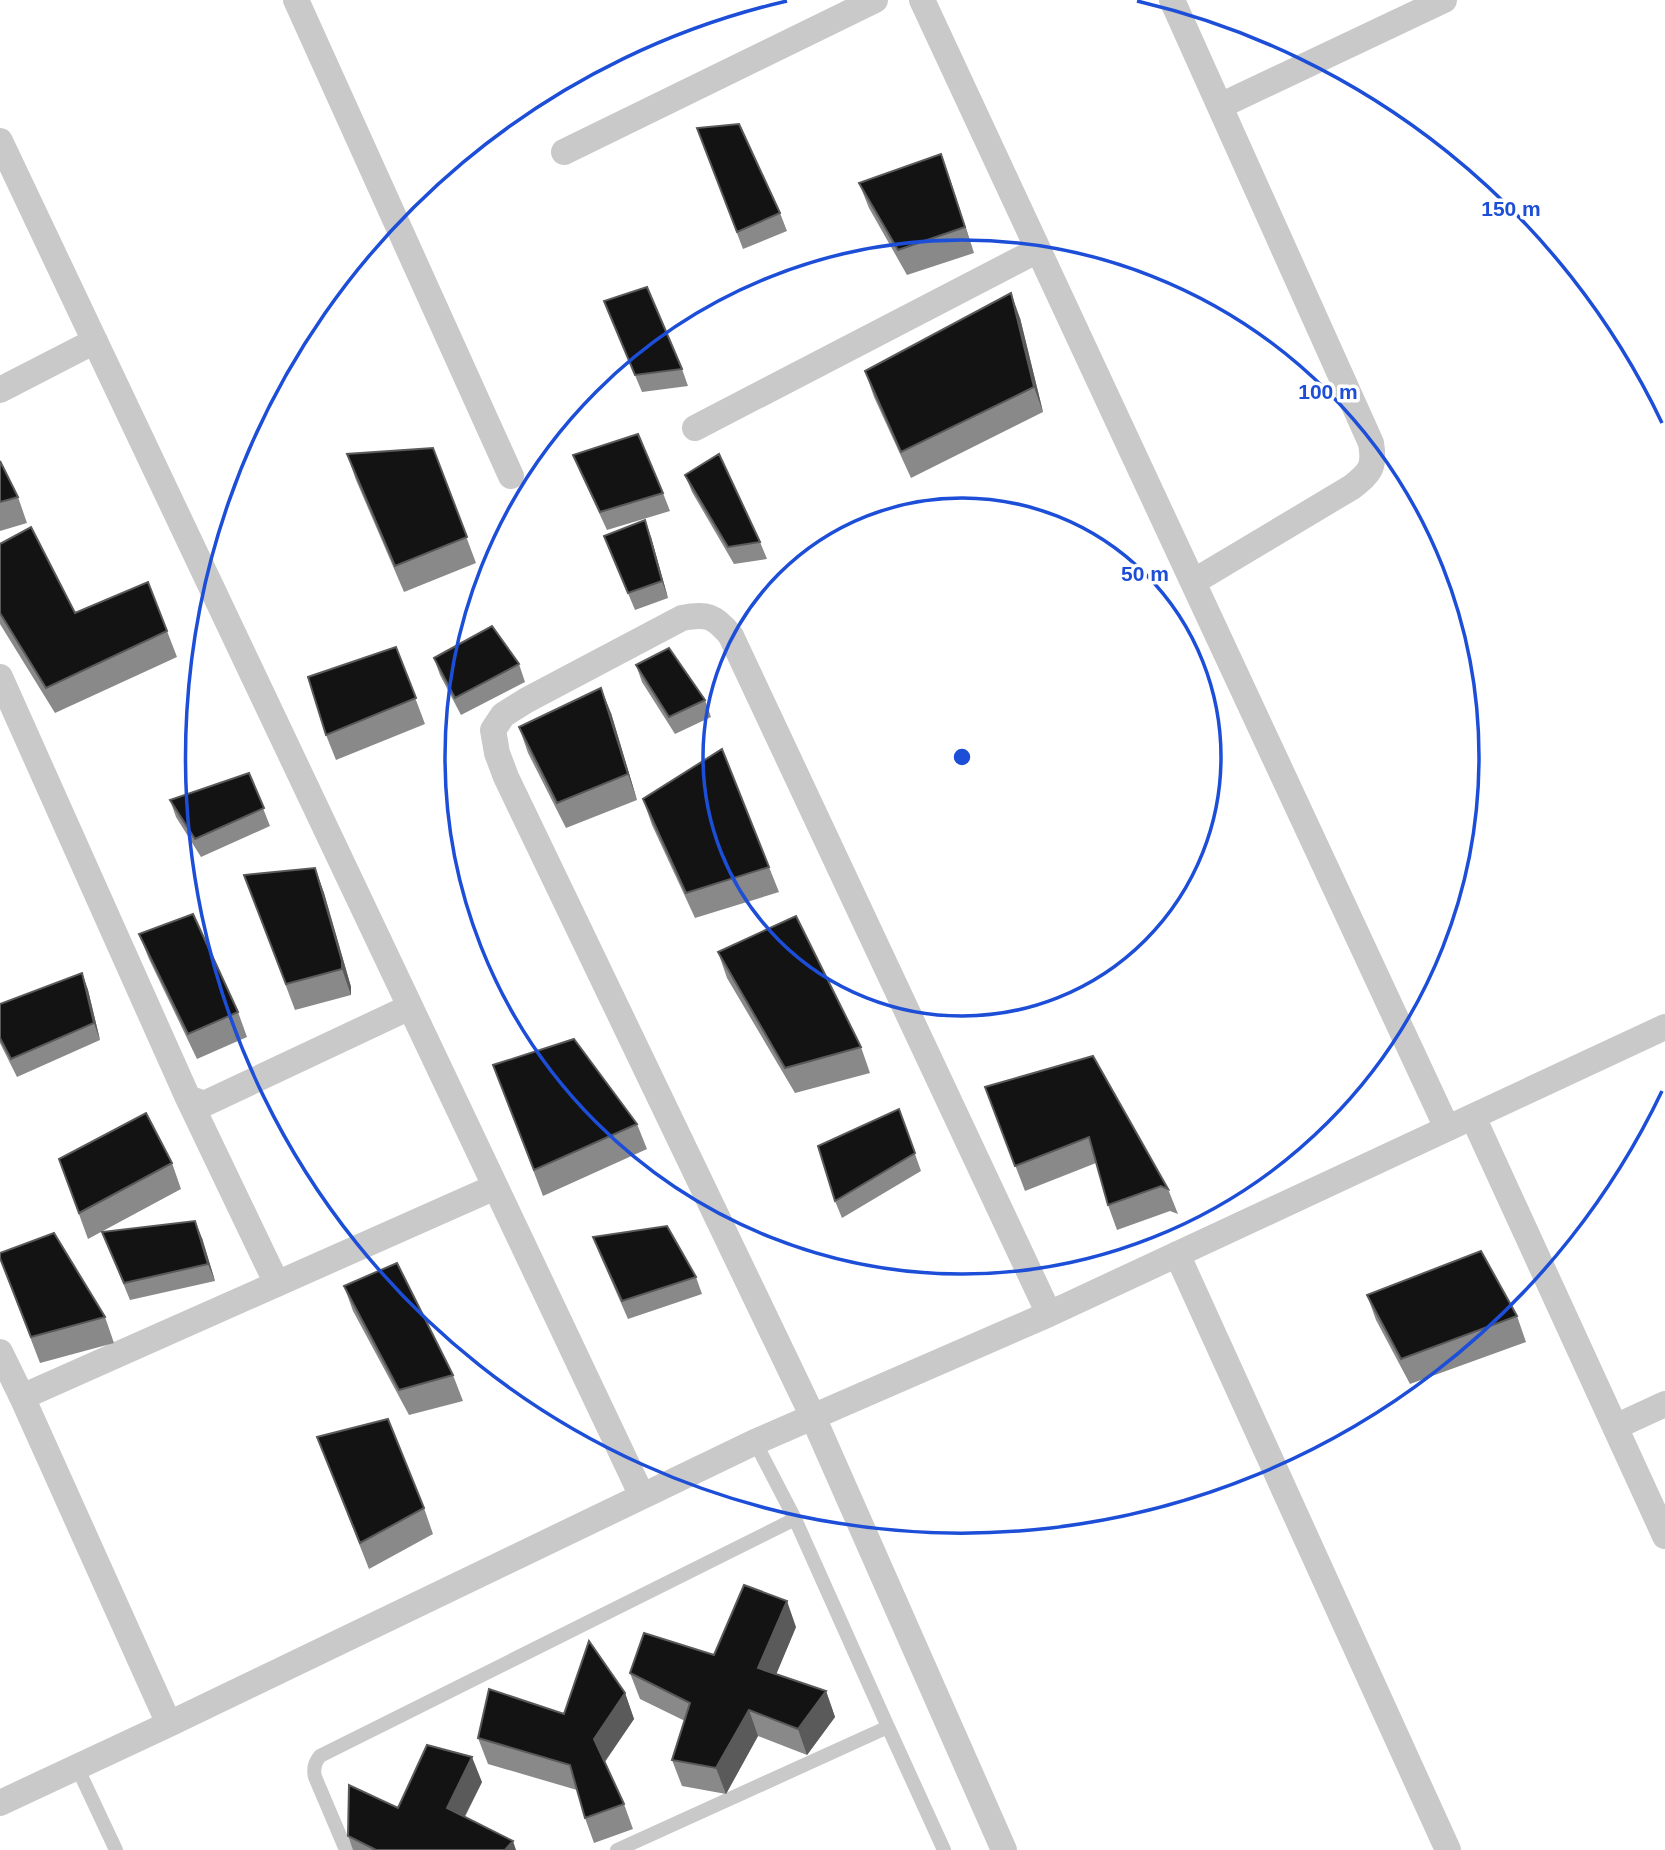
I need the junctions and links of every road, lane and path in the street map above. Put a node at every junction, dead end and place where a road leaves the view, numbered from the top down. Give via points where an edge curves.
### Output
1 (296, 0) edge
2 (875, 0) edge
3 (922, 0) edge
4 (1172, 0) edge
5 (1444, 0) edge
6 (1220, 106) junction
7 (0, 141) edge
8 (564, 152) dead end
9 (1038, 250) junction
10 (95, 341) junction
11 (0, 390) edge
12 (695, 428) dead end
13 (511, 476) dead end
14 (1193, 583) junction
15 (0, 677) edge
16 (410, 1007) junction
17 (1665, 1027) edge
18 (188, 1098) junction
19 (1472, 1117) junction
20 (1447, 1128) junction
21 (495, 1187) junction
22 (1177, 1254) junction
23 (277, 1284) junction
24 (1049, 1314) junction
25 (0, 1352) edge
26 (22, 1398) junction
27 (1665, 1404) edge
28 (813, 1417) junction
29 (1615, 1427) junction
30 (755, 1442) junction
31 (642, 1496) junction
32 (795, 1519) junction
33 (1665, 1536) edge
34 (169, 1724) junction
35 (888, 1727) junction
36 (77, 1767) junction
37 (0, 1803) edge
38 (116, 1850) edge
39 (346, 1850) edge
40 (617, 1850) edge
41 (944, 1850) edge
42 (1004, 1850) edge
43 (1448, 1850) edge

1 - 13 street
2 - 8 street
3 - 9 street
4 - 6 street
5 - 6 street
6 - 14 street via 1373,456 1367,476
7 - 10 street
9 - 12 street
9 - 14 street
10 - 11 street
10 - 16 street
14 - 20 street
15 - 18 street
16 - 18 street via 204,1104
16 - 21 street
17 - 19 street
18 - 23 street
19 - 20 street
19 - 29 street
20 - 22 street
21 - 23 street
21 - 31 street
22 - 24 street
22 - 43 street
23 - 26 street
24 - 28 street
24 - 28 street via 731,636 710,617 682,618 527,700 503,715 493,730 506,777
25 - 26 street
26 - 34 street
27 - 29 street
28 - 30 street
28 - 42 street
29 - 33 street
30 - 31 street
30 - 32 lane
31 - 34 street
32 - 35 lane
32 - 39 lane via 320,1756 313,1771
34 - 36 street
35 - 40 lane
35 - 41 lane
36 - 37 street
36 - 38 lane

